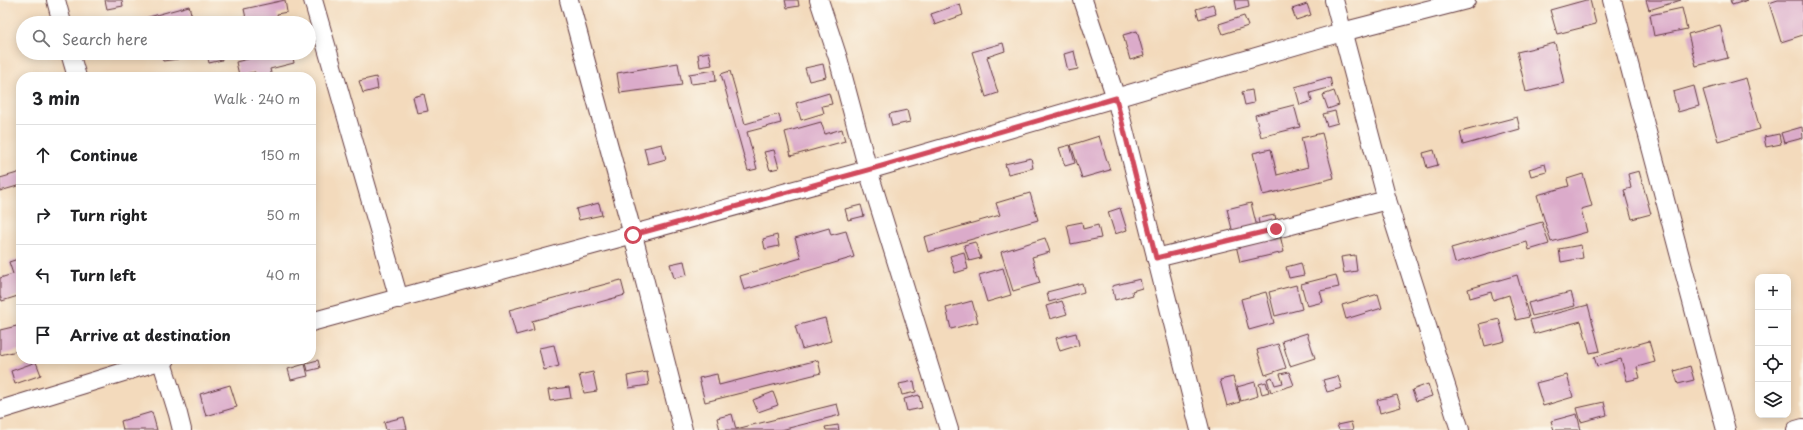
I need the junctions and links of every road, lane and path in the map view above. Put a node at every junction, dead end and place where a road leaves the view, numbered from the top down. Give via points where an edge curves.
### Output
1 (56, 0) edge
2 (313, 0) edge
3 (569, 0) edge
4 (819, 0) edge
5 (1083, 0) edge
6 (1334, 0) edge
7 (1466, 0) edge
8 (1612, 0) edge
9 (60, 16) edge
10 (1342, 32) junction
11 (72, 60) edge
12 (76, 72) edge
13 (1116, 98) junction
14 (868, 170) junction
15 (1387, 200) junction
16 (633, 235) junction
17 (1156, 258) junction
18 (399, 300) junction
19 (316, 321) edge
20 (147, 364) edge
21 (164, 364) edge
22 (0, 410) edge
23 (1803, 428) edge
24 (182, 430) edge
25 (683, 430) edge
26 (949, 430) edge
27 (1200, 430) edge
28 (1460, 430) edge
29 (1726, 430) edge
30 (1796, 430) edge

1 - 9 street
2 - 18 street
3 - 16 street
4 - 14 street via 838,58
5 - 13 street
6 - 10 street
7 - 10 street
8 - 29 street
10 - 13 street
10 - 15 street
11 - 12 street
13 - 14 street
13 - 17 street
14 - 16 street
14 - 26 street
15 - 17 street
15 - 28 street
16 - 18 street
16 - 25 street
17 - 27 street
18 - 19 street
20 - 22 street
21 - 24 street
23 - 30 street

